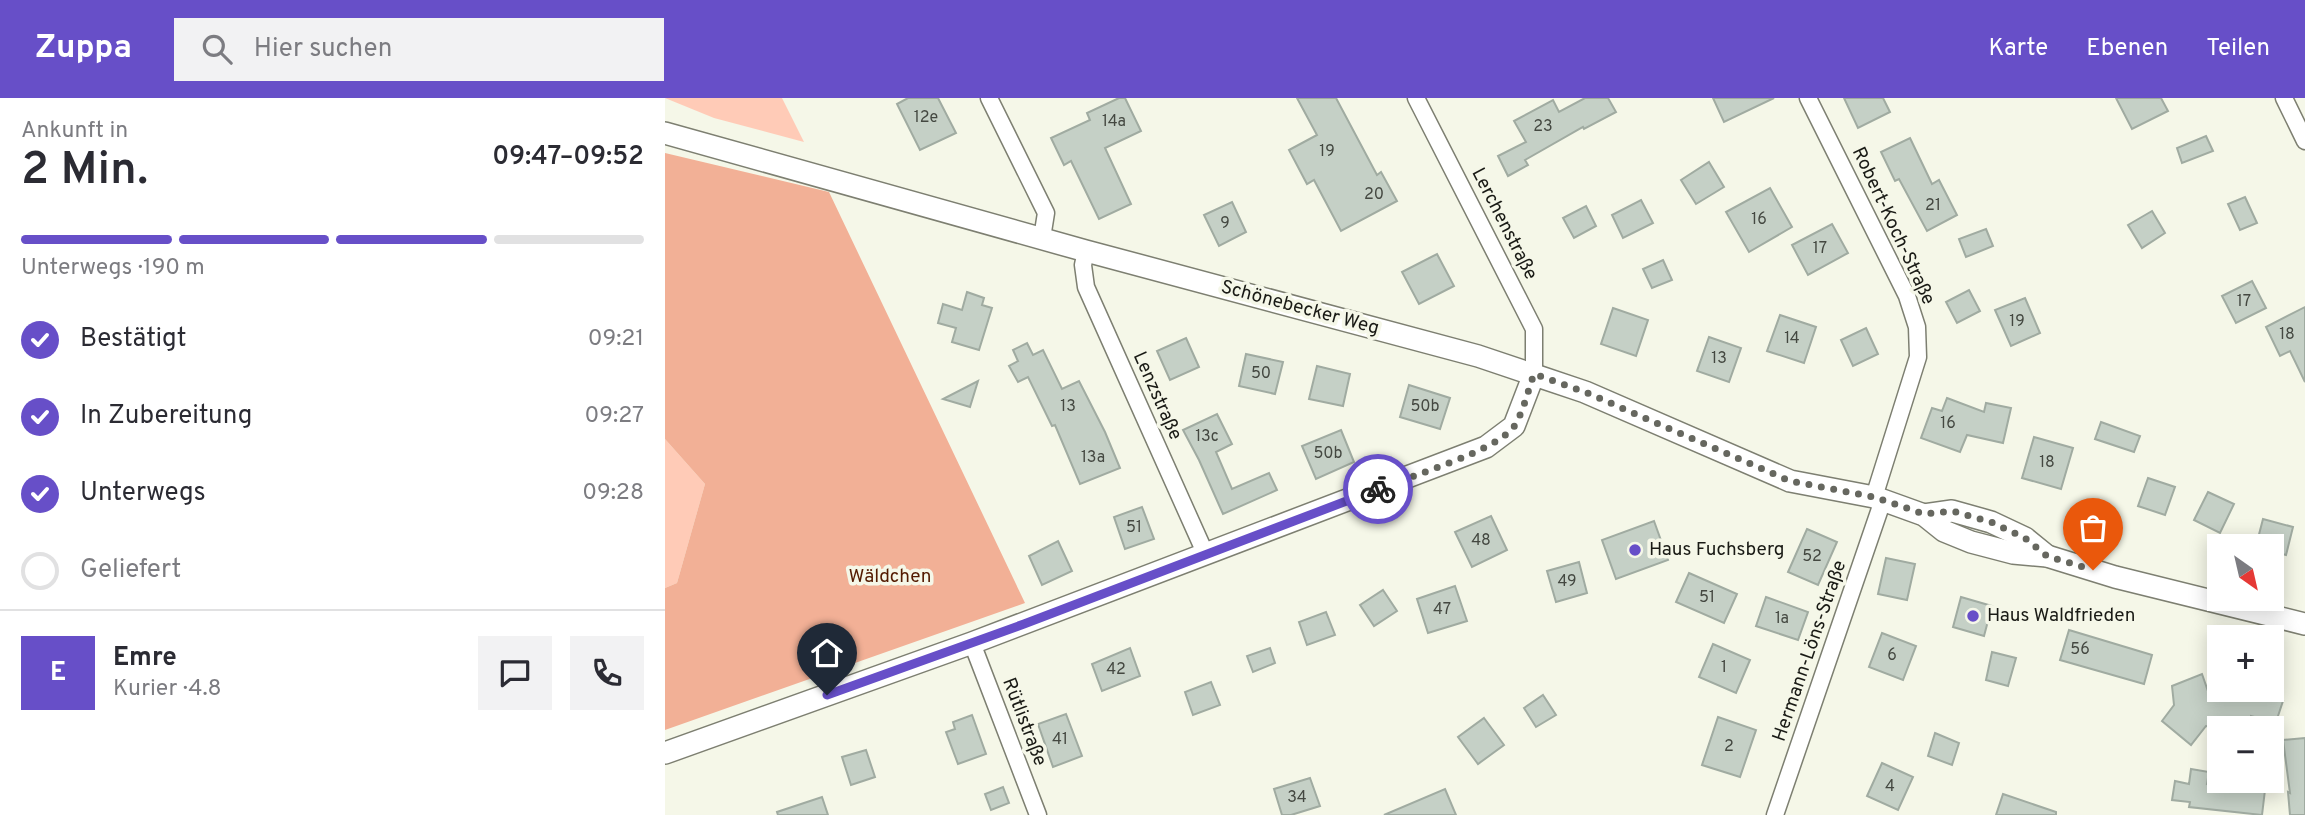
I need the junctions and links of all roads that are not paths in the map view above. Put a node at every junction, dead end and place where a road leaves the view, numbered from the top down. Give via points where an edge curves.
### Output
1 (989, 98) edge
2 (1416, 98) edge
3 (1808, 98) edge
4 (2284, 98) edge
5 (665, 133) edge
6 (2305, 141) edge
7 (1042, 238) junction
8 (1086, 251) junction
9 (1534, 374) junction
10 (1879, 498) junction
11 (1206, 555) junction
12 (2305, 624) edge
13 (972, 643) junction
14 (665, 753) edge
15 (1038, 815) edge
16 (1775, 815) edge

1 - 7 street via 1046,213
2 - 9 street, Lerchenstraße via 1534,329
3 - 10 street, Robert-Koch-Straße via 1907,296 1917,327 1918,357
4 - 6 street
5 - 7 street, Schönebecker Weg
7 - 8 street, Schönebecker Weg
8 - 9 street, Schönebecker Weg
8 - 11 street, Lenzstraße via 1086,287
9 - 10 street, Schönebecker Weg via 1790,481
9 - 11 street via 1514,426 1486,447
10 - 12 street, Schönebecker Weg via 1924,514 1952,511 1991,522 2025,538 2047,556 2115,577
10 - 16 street, Hermann-Löns-Straße
11 - 13 street
13 - 14 street
13 - 15 street, Rütlistraße

